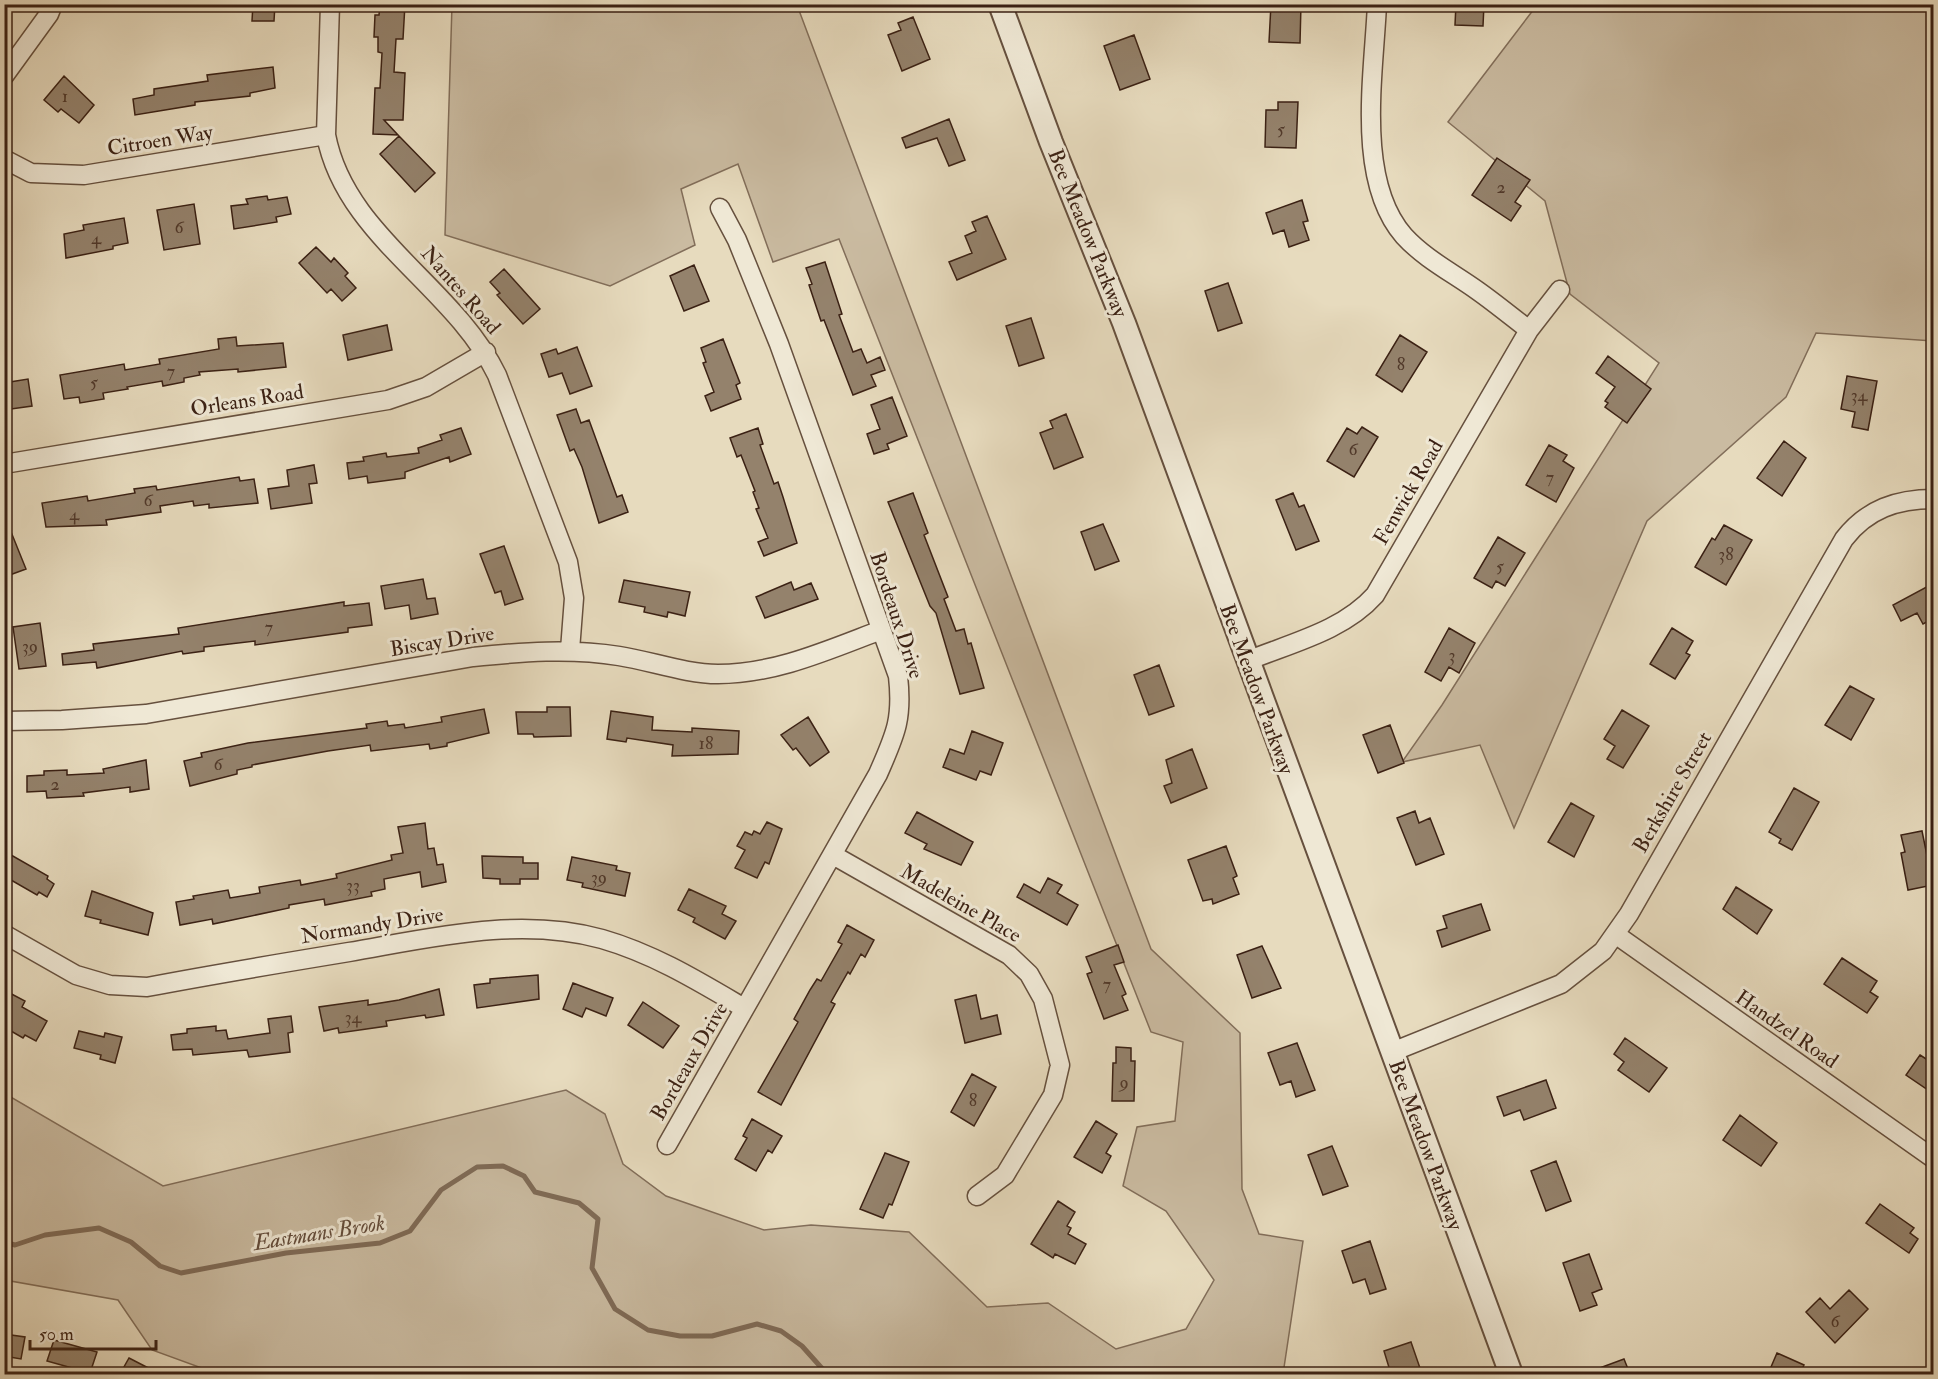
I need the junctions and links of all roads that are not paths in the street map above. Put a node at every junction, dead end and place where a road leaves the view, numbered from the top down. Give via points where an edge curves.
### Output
1 (53, 4) edge
2 (330, 4) edge
3 (1000, 4) edge
4 (1377, 4) edge
5 (4, 76) edge
6 (326, 135) junction
7 (4, 159) edge
8 (720, 208) dead end
9 (1560, 290) dead end
10 (1529, 330) junction
11 (486, 352) junction
12 (4, 464) edge
13 (1934, 499) edge
14 (880, 630) junction
15 (570, 650) junction
16 (1247, 661) junction
17 (4, 721) edge
18 (833, 855) junction
19 (4, 934) edge
20 (1615, 934) junction
21 (744, 1008) junction
22 (1392, 1052) junction
23 (667, 1145) dead end
24 (1934, 1159) edge
25 (977, 1196) dead end
26 (1511, 1374) edge

1 - 5 street
2 - 6 street, Nantes Road
3 - 16 street, Bee Meadow Parkway via 1124,323
4 - 10 street via 1371,143 1386,207 1405,236 1424,255
6 - 7 street, Citroen Way via 84,175 31,172
6 - 11 street, Nantes Road via 341,184 361,213 457,314
8 - 14 street, Bordeaux Drive via 779,344
9 - 10 street, Fenwick Road
10 - 16 street, Fenwick Road via 1375,595 1343,622
11 - 12 street, Orleans Road via 426,387 388,400
11 - 15 street, Nantes Road via 568,562 574,598
13 - 20 street, Berkshire Street via 1912,499 1879,508 1844,539
14 - 15 street, Biscay Drive via 799,661 756,672 716,674
14 - 18 street, Bordeaux Drive via 898,676 902,707 897,731
15 - 17 street, Biscay Drive via 473,657 146,714
16 - 22 street, Bee Meadow Parkway
18 - 21 street, Bordeaux Drive
18 - 25 street, Madeleine Place via 1010,955 1029,974 1043,999 1060,1065 1053,1095 1005,1175
19 - 21 street, Normandy Drive via 76,975 111,986 147,987 466,933 519,928 553,931 600,938 644,952
20 - 22 street, Berkshire Street via 1588,965 1553,989
20 - 24 street, Handzel Road
21 - 23 street, Bordeaux Drive
22 - 26 street, Bee Meadow Parkway

